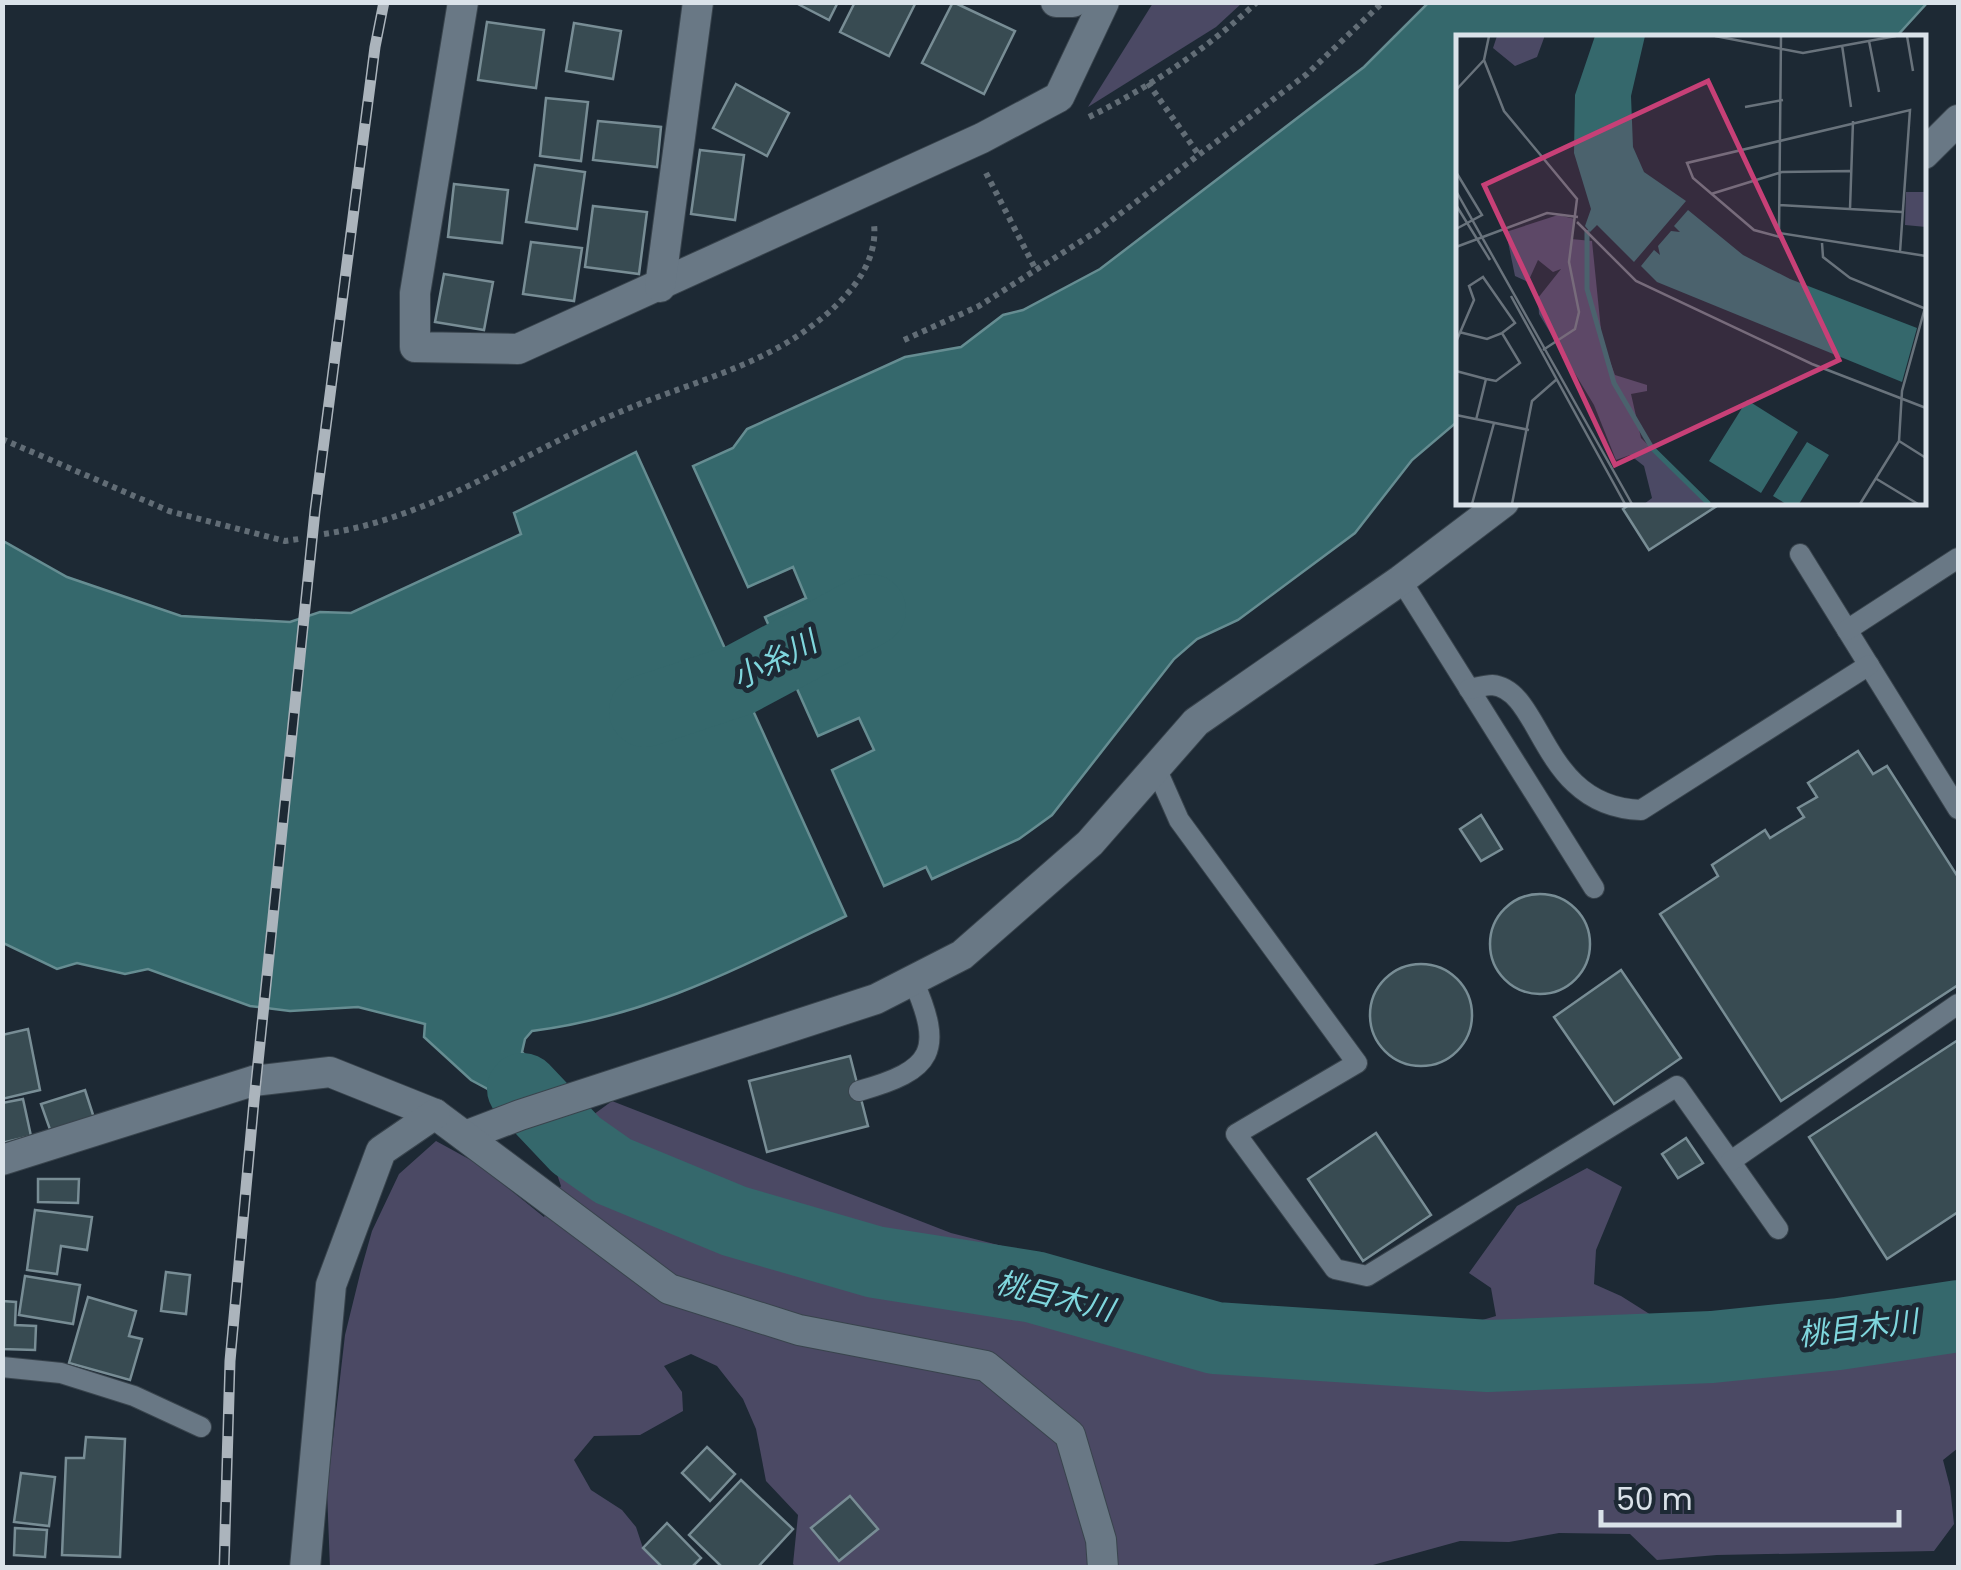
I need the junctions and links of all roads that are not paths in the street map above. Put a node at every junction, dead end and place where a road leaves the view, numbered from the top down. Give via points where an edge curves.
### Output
1 (464, 2) edge
2 (698, 2) edge
3 (1056, 2) edge
4 (1074, 2) edge
5 (1104, 2) edge
6 (1958, 120) edge
7 (1926, 152) edge
8 (660, 287) junction
9 (1500, 505) edge
10 (1800, 554) dead end
11 (1958, 558) edge
12 (1401, 580) junction
13 (1847, 630) junction
14 (1869, 665) junction
15 (1469, 688) junction
16 (1156, 768) junction
17 (1958, 809) edge
18 (1594, 888) dead end
19 (913, 980) junction
20 (1958, 1004) edge
21 (859, 1091) dead end
22 (435, 1114) junction
23 (465, 1136) junction
24 (2, 1160) edge
25 (1731, 1161) junction
26 (1778, 1229) dead end
27 (2, 1367) edge
28 (201, 1427) dead end
29 (305, 1568) edge
30 (1103, 1568) edge

1 - 8 street via 415,293 415,347 518,349
2 - 8 street
3 - 4 street
5 - 8 street via 1058,97
6 - 7 street
9 - 12 street
10 - 13 lane
11 - 13 lane
12 - 15 lane
12 - 16 street via 1196,722
13 - 14 lane
14 - 15 lane via 1642,810 1619,810 1581,791 1559,768 1520,700 1495,685
14 - 17 lane
15 - 18 lane
16 - 19 street via 1090,844 962,955
16 - 25 lane via 1180,820 1357,1063 1236,1134 1335,1268 1366,1276 1676,1086
19 - 21 lane via 930,1022 925,1056 892,1082
19 - 23 street via 876,999
20 - 25 lane
22 - 23 street
22 - 24 street via 330,1072 253,1080
22 - 29 street via 380,1151 331,1285
23 - 30 street via 669,1289 800,1330 986,1366 1070,1434
25 - 26 lane
27 - 28 lane via 61,1373

